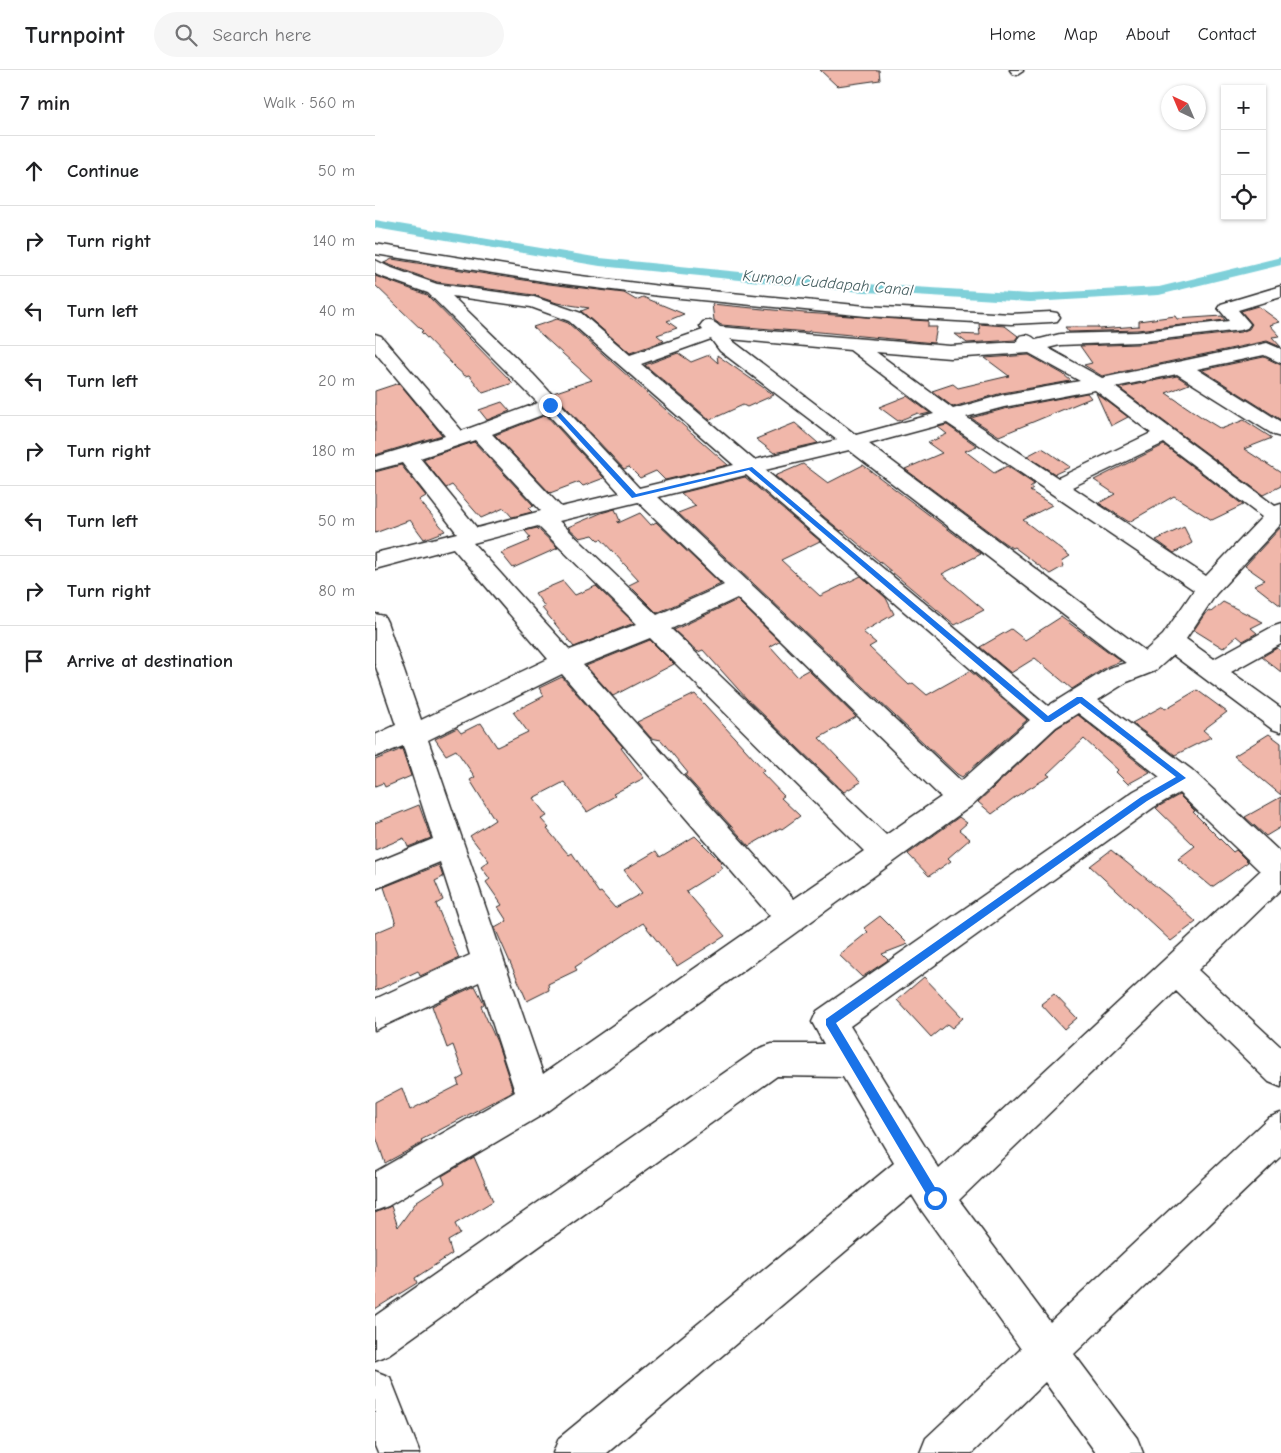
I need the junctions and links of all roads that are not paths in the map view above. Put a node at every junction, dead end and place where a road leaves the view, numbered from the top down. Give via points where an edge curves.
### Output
1 (375, 249) edge
2 (375, 265) edge
3 (434, 289) junction
4 (660, 291) junction
5 (1281, 291) edge
6 (701, 316) junction
7 (1051, 317) dead end
8 (1011, 319) junction
9 (375, 340) edge
10 (855, 344) junction
11 (1032, 347) junction
12 (1281, 357) edge
13 (629, 362) junction
14 (1180, 367) junction
15 (1099, 384) junction
16 (550, 405) junction
17 (950, 416) junction
18 (1281, 431) edge
19 (479, 432) junction
20 (1166, 434) junction
21 (458, 439) junction
22 (851, 443) junction
23 (407, 455) junction
24 (375, 464) edge
25 (750, 468) junction
26 (1055, 487) junction
27 (639, 495) junction
28 (1279, 514) edge
29 (550, 516) junction
30 (465, 538) junction
31 (375, 561) edge
32 (741, 587) junction
33 (1208, 588) junction
34 (375, 622) edge
35 (654, 627) junction
36 (1281, 633) edge
37 (1172, 641) junction
38 (379, 654) edge
39 (565, 662) junction
40 (1146, 665) junction
41 (1212, 670) junction
42 (1080, 700) junction
43 (1047, 720) junction
44 (1281, 722) edge
45 (412, 732) junction
46 (375, 747) edge
47 (1182, 778) junction
48 (961, 798) junction
49 (450, 846) junction
50 (884, 852) junction
51 (1281, 872) edge
52 (375, 876) edge
53 (791, 918) junction
54 (488, 962) junction
55 (1176, 970) junction
56 (375, 1015) edge
57 (853, 1061) junction
58 (1281, 1070) edge
59 (535, 1100) junction
60 (1281, 1131) edge
61 (926, 1183) junction
62 (375, 1193) edge
63 (375, 1340) edge
64 (1048, 1352) junction
65 (375, 1392) edge
66 (399, 1453) edge
67 (574, 1453) edge
68 (941, 1453) edge
69 (1122, 1453) edge

1 - 4 street
2 - 3 street via 383,271
3 - 13 street via 534,302 575,317
3 - 16 street
4 - 6 street
4 - 8 street via 866,311
5 - 11 street via 1227,308 1241,324 1235,326 1137,337 1059,340
6 - 10 street
6 - 13 street
6 - 22 street via 727,347
7 - 8 street
8 - 11 street
9 - 21 street
10 - 11 street via 950,352
10 - 17 street
11 - 15 street
12 - 14 street via 1267,350
13 - 25 street
14 - 15 street
14 - 18 street
15 - 17 street via 1002,401
15 - 20 street
16 - 19 street
16 - 27 street
17 - 22 street
17 - 26 street
19 - 21 street
19 - 29 street
20 - 26 street
20 - 28 street
21 - 23 street
22 - 25 street
22 - 40 street
23 - 24 street
23 - 30 street
25 - 27 street
25 - 43 street
26 - 33 street
27 - 29 street
27 - 32 street
28 - 33 street
29 - 30 street
29 - 35 street
30 - 31 street
30 - 39 street
32 - 35 street
32 - 48 street
33 - 37 street
34 - 38 street
35 - 39 street
35 - 50 street
36 - 41 street
37 - 40 street
37 - 41 street
38 - 45 street
39 - 45 street
39 - 53 street
40 - 42 street via 1118,675
41 - 44 street
42 - 43 street
42 - 47 street
43 - 48 street
45 - 46 street
45 - 49 street
47 - 51 street
47 - 57 street via 1144,799 829,1022
48 - 50 street
49 - 52 street
49 - 54 street
50 - 53 street
51 - 55 street
53 - 59 street
54 - 56 street
54 - 59 street
55 - 58 street
55 - 61 street
57 - 61 street
57 - 63 street via 772,1060
59 - 62 street
60 - 64 street
61 - 64 street
61 - 67 street
64 - 68 street
64 - 69 street
65 - 66 street

